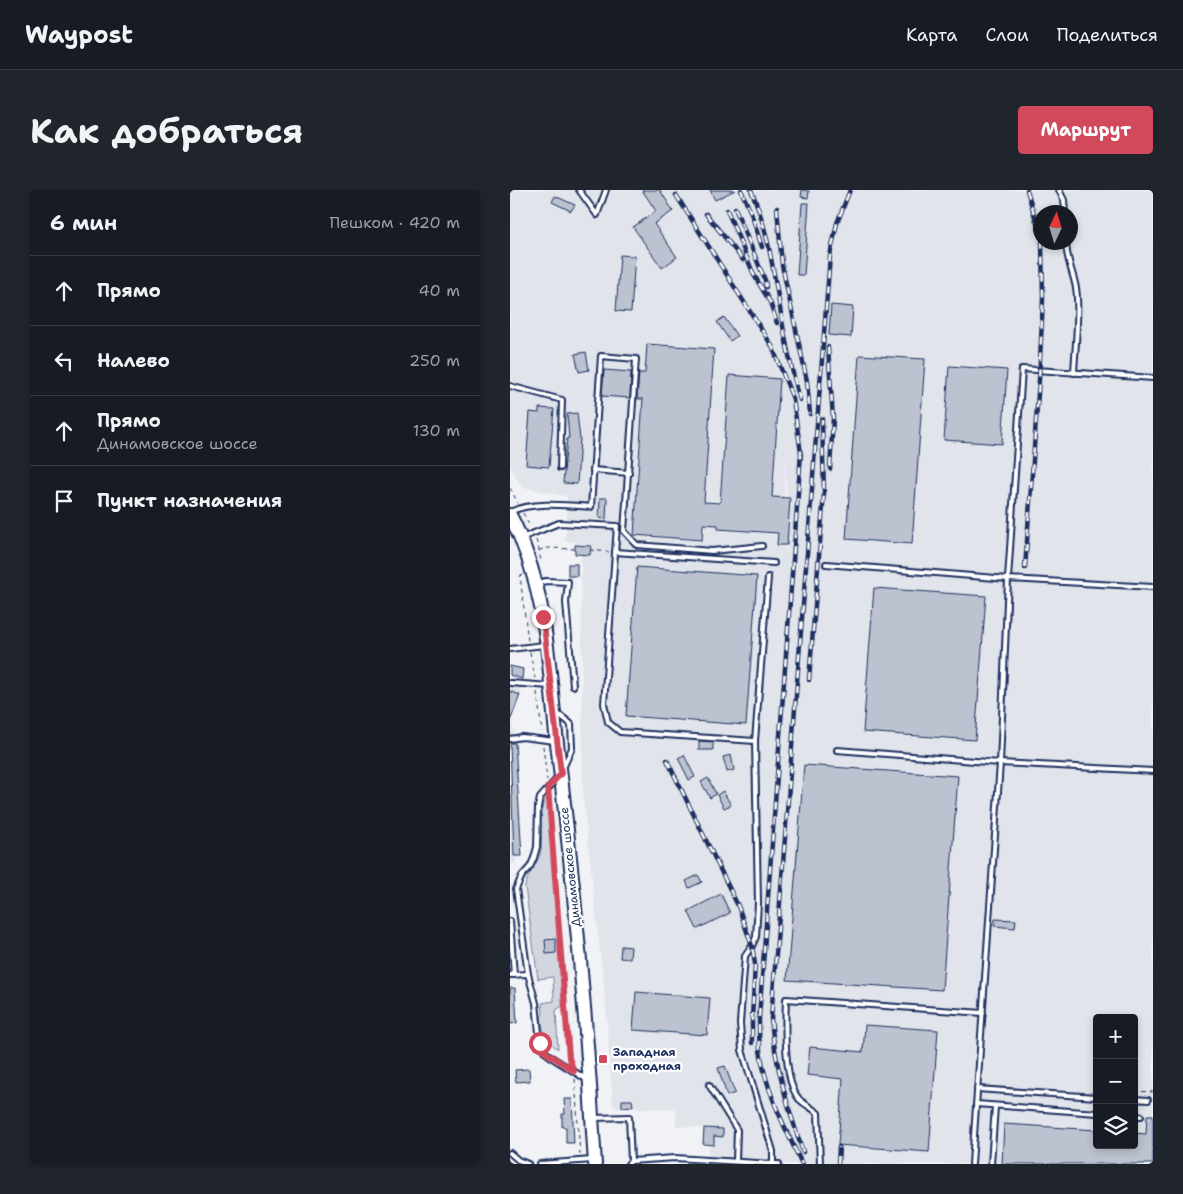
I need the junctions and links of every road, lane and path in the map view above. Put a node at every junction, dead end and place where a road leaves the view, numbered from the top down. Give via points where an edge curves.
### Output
1 (579, 190) edge
2 (606, 190) edge
3 (1059, 190) edge
4 (1064, 205) edge
5 (1066, 250) edge
6 (1074, 373) junction
7 (1153, 378) edge
8 (510, 386) edge
9 (560, 468) dead end
10 (593, 470) junction
11 (628, 473) junction
12 (510, 488) edge
13 (520, 507) junction
14 (510, 514) edge
15 (527, 536) junction
16 (762, 546) dead end
17 (575, 549) dead end
18 (539, 550) junction
19 (590, 550) dead end
20 (615, 552) junction
21 (774, 563) dead end
22 (826, 564) dead end
23 (768, 577) dead end
24 (535, 578) junction
25 (1008, 578) junction
26 (1153, 587) edge
27 (547, 644) junction
28 (530, 647) junction
29 (510, 649) edge
30 (510, 683) edge
31 (536, 684) junction
32 (572, 686) dead end
33 (551, 687) junction
34 (554, 711) junction
35 (510, 740) edge
36 (543, 740) junction
37 (755, 741) junction
38 (557, 742) junction
39 (837, 750) dead end
40 (1000, 763) junction
41 (1153, 771) edge
42 (561, 774) junction
43 (548, 787) junction
44 (510, 888) edge
45 (516, 890) junction
46 (520, 920) junction
47 (510, 921) edge
48 (528, 974) junction
49 (512, 975) edge
50 (982, 1012) junction
51 (574, 1071) junction
52 (590, 1082) junction
53 (709, 1085) dead end
54 (977, 1089) junction
55 (1138, 1091) edge
56 (1153, 1092) edge
57 (1093, 1097) edge
58 (1138, 1099) edge
59 (1148, 1100) dead end
60 (976, 1104) junction
61 (995, 1106) junction
62 (1093, 1113) edge
63 (592, 1118) junction
64 (510, 1153) edge
65 (580, 1161) junction
66 (595, 1162) edge
67 (629, 1162) edge
68 (736, 1162) junction
69 (528, 1164) edge
70 (540, 1164) edge
71 (773, 1164) edge
72 (778, 1164) edge
73 (820, 1164) edge
74 (972, 1164) edge
75 (991, 1164) edge

1 - 2 lane via 597,215
3 - 4 lane
5 - 6 lane via 1076,288
6 - 7 lane
6 - 25 lane via 1022,369
8 - 9 lane via 562,400
10 - 11 lane
10 - 11 lane via 601,356 628,358 636,359
10 - 13 lane via 591,507
11 - 16 lane via 624,531 637,545 712,551
12 - 13 path
13 - 14 lane
13 - 15 path
14 - 15 main road, Динамовское шоссе
15 - 18 path
15 - 20 lane via 559,523 617,526
15 - 24 main road, Динамовское шоссе
17 - 18 path
18 - 24 path via 542,570
19 - 20 path
20 - 21 lane
20 - 37 lane via 604,704 608,722 620,732
22 - 25 lane
23 - 37 lane
24 - 27 main road, Динамовское шоссе
24 - 28 path via 520,576
24 - 32 lane via 568,582 566,602
25 - 26 lane
25 - 40 lane
27 - 28 lane
27 - 33 main road, Динамовское шоссе
28 - 29 lane
28 - 31 path
30 - 31 lane
31 - 33 lane
31 - 36 path
33 - 34 main road, Динамовское шоссе
34 - 38 main road, Динамовское шоссе
34 - 42 lane via 571,724 572,748
35 - 36 lane via 522,737
36 - 38 lane
36 - 43 path
37 - 71 lane via 758,903 756,937 745,956 740,1023 742,1050 773,1151
38 - 42 main road, Динамовское шоссе
39 - 40 lane
40 - 41 lane
40 - 50 lane
42 - 43 lane
42 - 52 main road, Динамовское шоссе
43 - 45 lane via 538,807 534,858
43 - 51 path via 569,1058
44 - 45 lane
45 - 46 lane
46 - 47 lane
46 - 48 lane
47 - 49 lane
48 - 49 lane
48 - 51 lane via 536,1003 540,1043 545,1052
50 - 54 lane
50 - 73 lane via 786,999 789,1076 798,1098 818,1113
51 - 52 lane
51 - 65 path
52 - 63 main road, Динамовское шоссе
53 - 68 lane via 737,1130
54 - 57 lane
54 - 60 lane
55 - 56 path
58 - 59 lane
60 - 61 lane
60 - 74 lane
61 - 62 lane
61 - 75 lane
63 - 66 main road, Динамовское шоссе
63 - 67 lane via 629,1117
64 - 69 lane
65 - 66 lane
65 - 70 lane
67 - 68 lane via 676,1158
68 - 71 lane
71 - 72 lane

